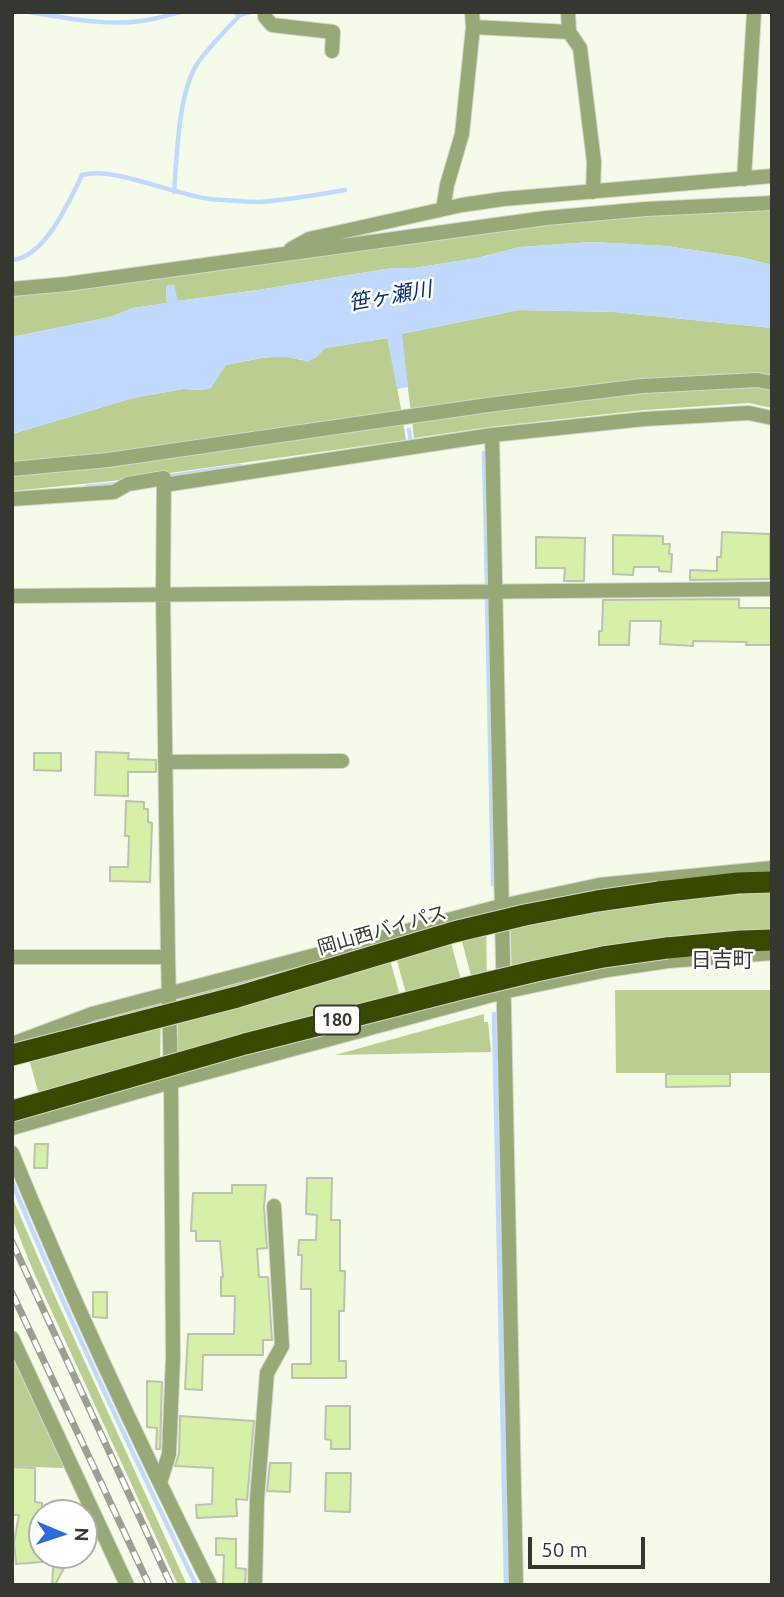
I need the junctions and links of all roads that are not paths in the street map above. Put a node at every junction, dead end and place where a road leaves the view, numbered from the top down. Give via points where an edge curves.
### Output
1 (264, 12) edge
2 (568, 12) edge
3 (754, 12) edge
4 (473, 20) edge
5 (569, 32) junction
6 (332, 51) dead end
7 (772, 176) edge
8 (744, 179) junction
9 (593, 192) junction
10 (772, 203) edge
11 (443, 209) junction
12 (284, 253) junction
13 (12, 289) edge
14 (772, 383) edge
15 (772, 418) edge
16 (492, 435) junction
17 (12, 469) edge
18 (164, 485) junction
19 (12, 499) edge
20 (772, 589) edge
21 (496, 590) junction
22 (163, 594) junction
23 (12, 596) edge
24 (342, 761) dead end
25 (165, 762) junction
26 (772, 868) edge
27 (772, 883) edge
28 (501, 906) junction
29 (772, 940) edge
30 (772, 953) edge
31 (12, 957) edge
32 (168, 957) junction
33 (503, 992) junction
34 (170, 994) junction
35 (12, 1044) edge
36 (12, 1055) edge
37 (171, 1082) junction
38 (12, 1111) edge
39 (12, 1128) edge
40 (12, 1153) edge
41 (274, 1206) dead end
42 (12, 1338) edge
43 (160, 1483) junction
44 (127, 1585) edge
45 (210, 1585) edge
46 (255, 1585) edge
47 (516, 1585) edge

1 - 6 street via 272,25 333,32
2 - 5 street
3 - 8 street
4 - 5 street
4 - 11 street via 463,134
5 - 9 street via 580,48 594,162
7 - 8 street
8 - 9 street
9 - 11 street
10 - 12 street via 546,218
11 - 12 street via 309,239
12 - 13 street
14 - 17 street via 642,386 108,460
15 - 16 street via 749,413 644,419
16 - 18 street
16 - 21 street
18 - 19 street via 164,478 128,484 114,492
18 - 22 street
20 - 21 street
21 - 22 street
21 - 28 street
22 - 23 street
22 - 25 street
24 - 25 street
25 - 32 street
26 - 28 street via 599,885
27 - 36 highway, 岡山西バイパス, bridge via 659,891 525,915
28 - 33 street
28 - 34 street
29 - 38 highway, 180, bridge via 667,948 550,968 245,1044
30 - 33 street via 668,961
31 - 32 street
32 - 34 street
33 - 37 street
33 - 47 street
34 - 35 street via 92,1014
34 - 37 street
37 - 39 street
37 - 43 street via 173,1357 169,1454
40 - 43 street
41 - 46 street via 282,1346 267,1373
42 - 44 street
43 - 45 street

